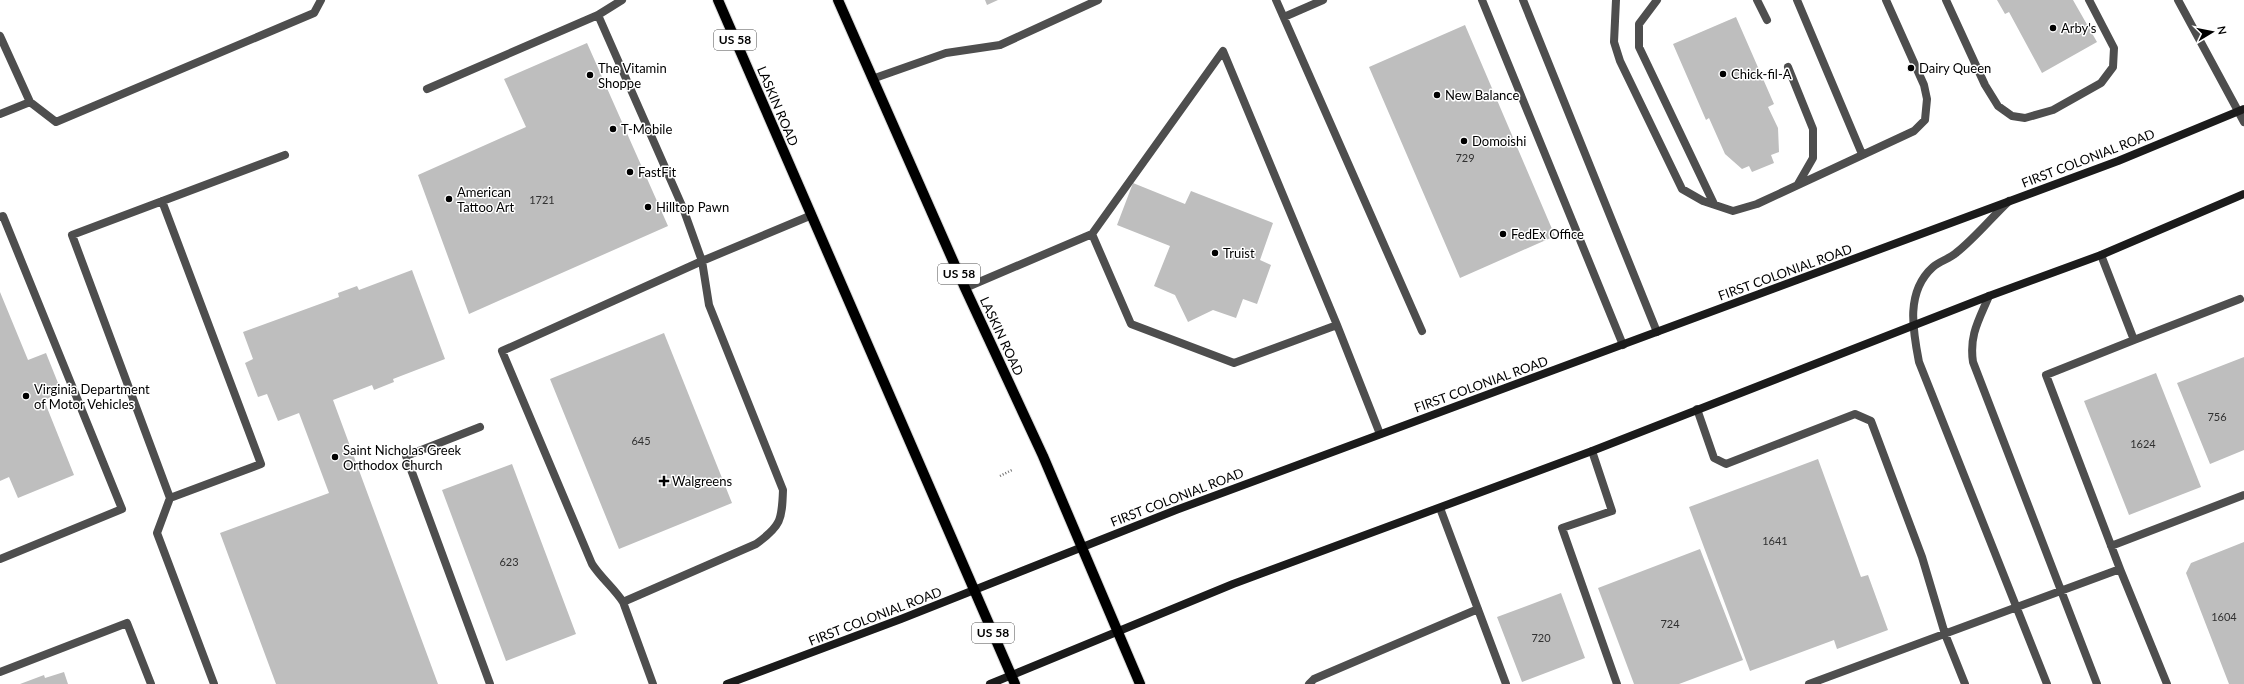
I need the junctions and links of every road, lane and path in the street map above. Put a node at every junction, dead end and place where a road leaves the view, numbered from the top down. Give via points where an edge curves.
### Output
1 (321, 0) edge
2 (622, 0) edge
3 (718, 0) edge
4 (838, 0) edge
5 (1098, 0) edge
6 (1276, 0) edge
7 (1323, 0) edge
8 (1482, 0) edge
9 (1523, 0) edge
10 (1616, 0) edge
11 (1657, 0) edge
12 (1757, 0) edge
13 (1798, 0) edge
14 (1886, 0) edge
15 (1946, 0) edge
16 (2089, 0) edge
17 (2178, 0) edge
18 (598, 15) junction
19 (1284, 17) junction
20 (1767, 20) dead end
21 (0, 36) edge
22 (1788, 67) dead end
23 (872, 79) junction
24 (427, 88) dead end
25 (30, 102) junction
26 (2242, 110) edge
27 (0, 114) edge
28 (2244, 122) edge
29 (1862, 154) junction
30 (285, 155) dead end
31 (1798, 184) junction
32 (2244, 194) edge
33 (162, 201) junction
34 (2009, 201) junction
35 (1714, 204) junction
36 (812, 215) junction
37 (0, 217) edge
38 (1092, 234) junction
39 (2101, 255) junction
40 (702, 261) junction
41 (965, 288) junction
42 (1989, 296) junction
43 (2240, 299) dead end
44 (1337, 325) junction
45 (1912, 326) junction
46 (1422, 331) dead end
47 (1657, 332) junction
48 (2134, 340) junction
49 (1623, 345) junction
50 (1697, 410) junction
51 (480, 427) dead end
52 (1380, 434) junction
53 (1592, 451) junction
54 (1012, 470) dead end
55 (1000, 476) dead end
56 (2244, 495) edge
57 (170, 498) junction
58 (1440, 508) junction
59 (2111, 546) junction
60 (1082, 547) junction
61 (0, 560) edge
62 (2120, 569) junction
63 (975, 591) junction
64 (2061, 591) junction
65 (623, 602) junction
66 (2016, 608) junction
67 (1478, 609) junction
68 (1117, 631) junction
69 (1945, 634) junction
70 (0, 672) edge
71 (1013, 680) edge
72 (151, 684) edge
73 (214, 684) edge
74 (490, 684) edge
75 (654, 684) edge
76 (727, 684) edge
77 (990, 684) edge
78 (1140, 684) edge
79 (1309, 684) edge
80 (1506, 684) edge
81 (1617, 684) edge
82 (1809, 684) edge
83 (1965, 684) edge
84 (2047, 684) edge
85 (2097, 684) edge
86 (2167, 684) edge

1 - 25 street via 314,14 56,122
2 - 18 street
3 - 36 main road, LASKIN ROAD / US 58
4 - 23 main road, LASKIN ROAD / US 58
5 - 23 street via 1000,45 946,53
6 - 19 street
7 - 19 street
8 - 49 street
9 - 47 street
10 - 35 street via 1614,42 1620,61 1644,111 1682,189
11 - 35 street via 1639,24 1639,47
12 - 20 street
13 - 29 street
14 - 29 street via 1924,85 1927,99 1925,120 1914,131
15 - 16 street via 1998,106 2012,116 2025,118 2053,110 2101,83 2113,67 2114,48
17 - 26 street
18 - 24 street
18 - 40 street via 683,208
19 - 46 street
21 - 25 street
22 - 31 street via 1813,130 1813,158
23 - 41 main road, LASKIN ROAD / US 58
25 - 27 street
26 - 28 street
26 - 34 main road, FIRST COLONIAL ROAD via 2140,152
29 - 31 street
30 - 33 street
31 - 35 street via 1756,204 1733,210
32 - 39 main road
33 - 57 street via 72,235
33 - 57 street via 261,464
34 - 45 street via 1956,254 1933,267 1922,279 1917,290
34 - 47 main road, FIRST COLONIAL ROAD
36 - 40 street
36 - 63 main road, LASKIN ROAD / US 58
37 - 61 street via 3,216 122,510
38 - 41 street
38 - 44 street via 1131,324 1234,363
38 - 44 street via 1223,51
39 - 42 main road
39 - 48 street
40 - 65 street via 709,305 783,490 782,516 772,533 756,544
40 - 65 street via 502,351 592,564 599,576 616,591
41 - 60 main road, LASKIN ROAD / US 58
42 - 45 main road
42 - 64 street via 1973,334 1973,362
43 - 48 street
44 - 52 street
45 - 50 main road
45 - 66 street via 1919,362
47 - 49 main road, FIRST COLONIAL ROAD
48 - 59 street via 2046,375
49 - 52 main road, FIRST COLONIAL ROAD
50 - 53 main road
50 - 69 street via 1714,458 1726,464 1855,414 1871,421 1922,557
51 - 74 street via 406,456
52 - 60 main road, FIRST COLONIAL ROAD
53 - 58 main road
53 - 81 street via 1612,511 1562,528
54 - 55 path
56 - 59 street
57 - 73 street via 158,533
58 - 67 street
58 - 68 main road via 1233,584
59 - 62 street
60 - 63 main road, FIRST COLONIAL ROAD
60 - 68 main road, LASKIN ROAD / US 58
62 - 64 street
62 - 86 street
63 - 71 main road, LASKIN ROAD / US 58
63 - 76 main road, FIRST COLONIAL ROAD
64 - 66 street
64 - 85 street
65 - 75 street
66 - 69 street
66 - 84 street
67 - 79 street via 1314,679
67 - 80 street
68 - 71 main road
68 - 78 main road, LASKIN ROAD / US 58
69 - 82 street
69 - 83 street
70 - 72 street via 127,623
71 - 77 main road

